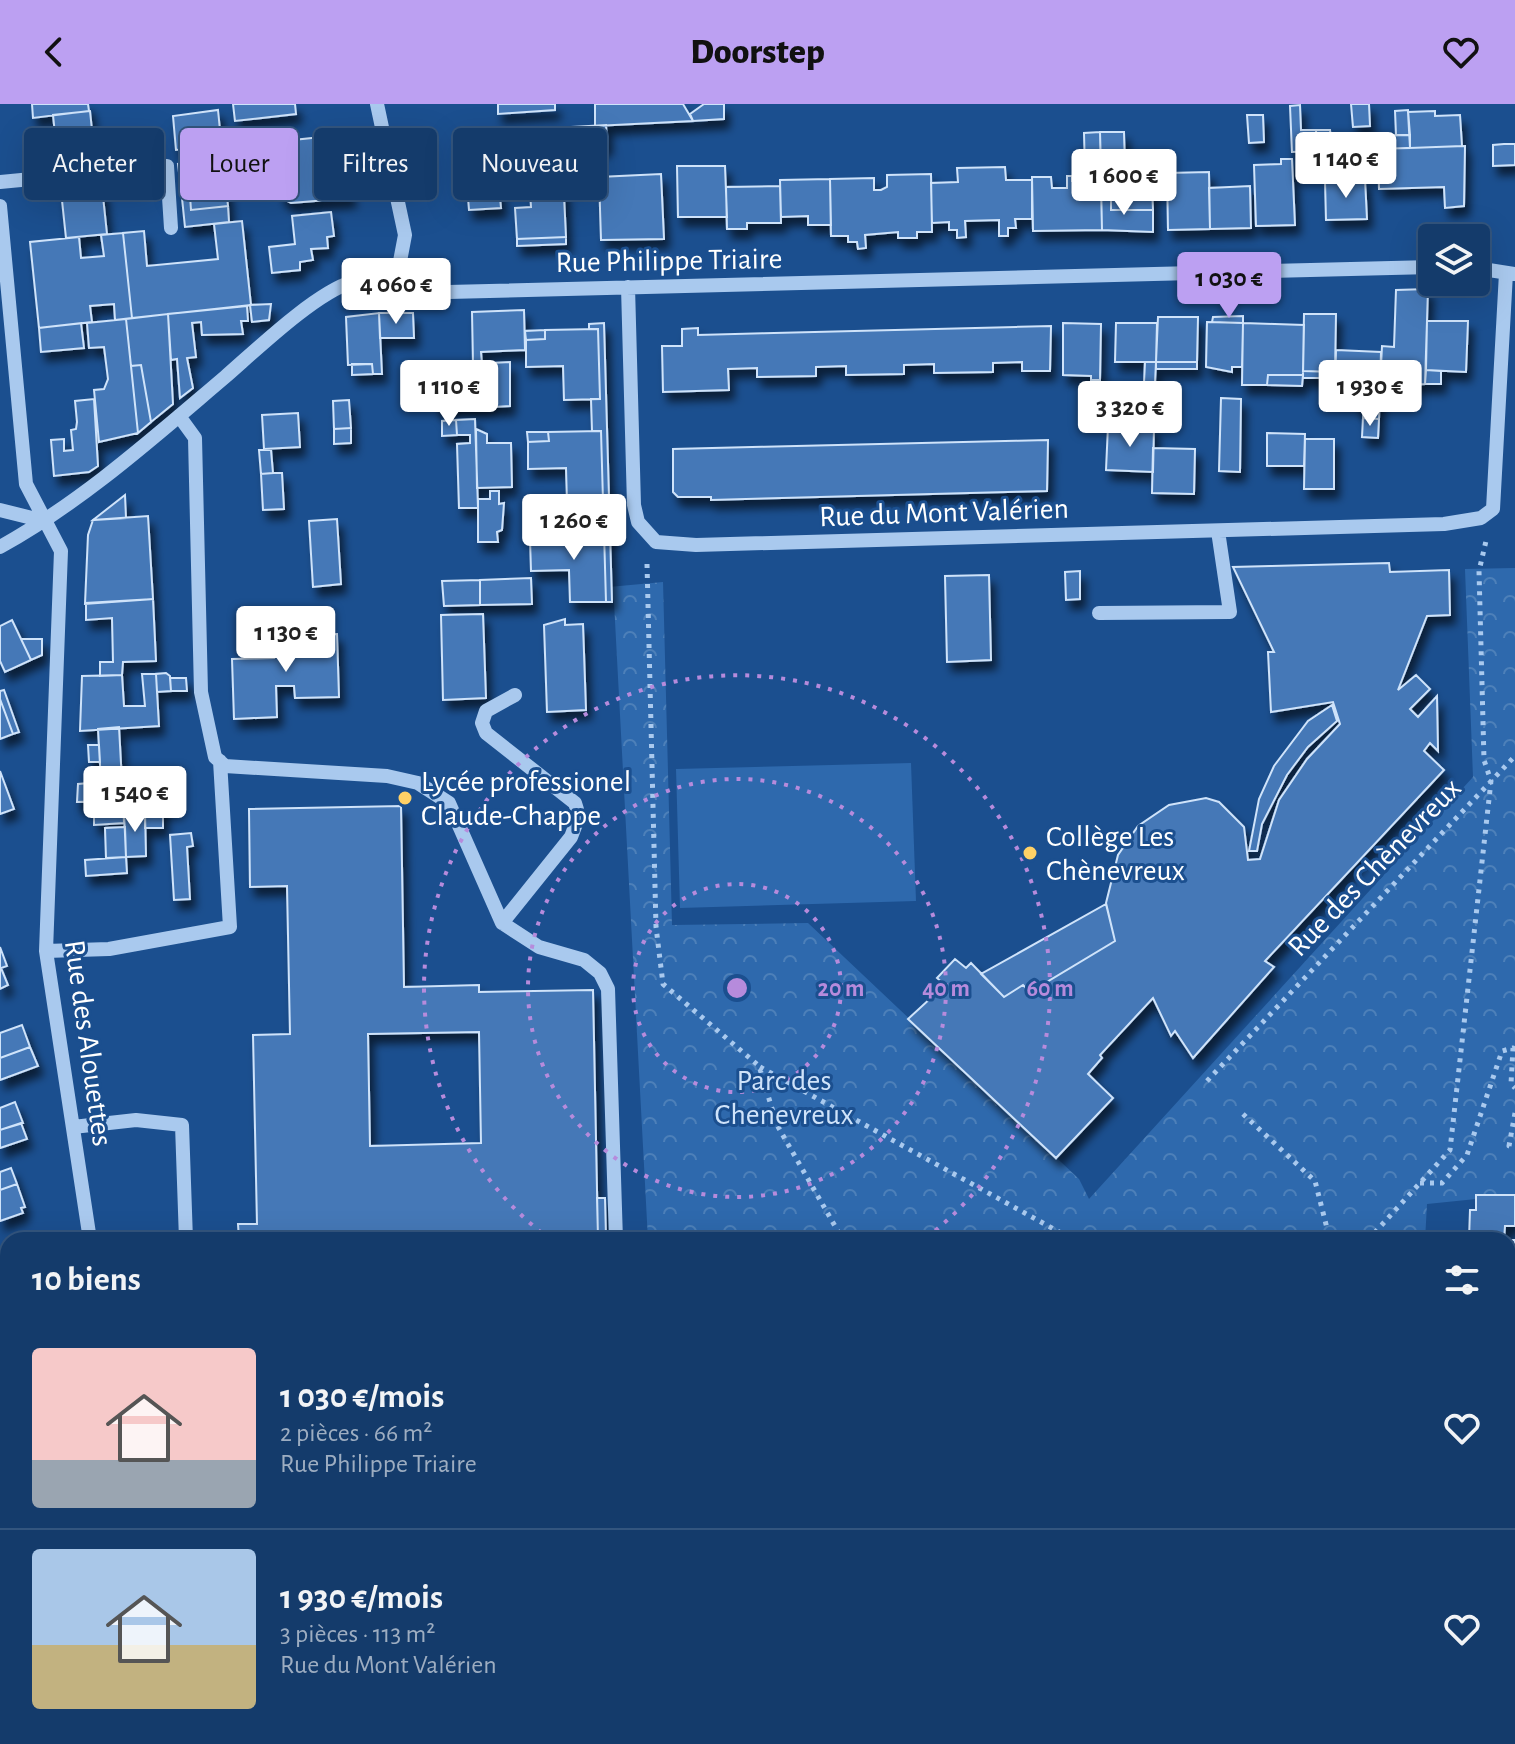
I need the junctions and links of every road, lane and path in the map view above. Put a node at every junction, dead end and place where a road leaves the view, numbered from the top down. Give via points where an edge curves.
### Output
1 (377, 104) edge
2 (0, 182) edge
3 (0, 206) edge
4 (171, 228) dead end
5 (1418, 267) edge
6 (1490, 270) edge
7 (1510, 274) edge
8 (397, 277) junction
9 (628, 287) junction
10 (179, 416) junction
11 (1493, 509) junction
12 (0, 510) edge
13 (44, 521) junction
14 (1218, 531) junction
15 (647, 535) junction
16 (0, 547) edge
17 (1099, 613) dead end
18 (515, 695) dead end
19 (1515, 756) edge
20 (220, 761) junction
21 (1491, 781) junction
22 (502, 923) junction
23 (46, 951) junction
24 (759, 1066) junction
25 (1207, 1081) dead end
26 (1515, 1088) edge
27 (1515, 1113) edge
28 (1243, 1114) dead end
29 (73, 1127) junction
30 (1515, 1148) edge
31 (1420, 1183) junction
32 (89, 1232) edge
33 (186, 1232) edge
34 (616, 1232) edge
35 (838, 1232) edge
36 (1059, 1232) edge
37 (1328, 1232) edge
38 (1375, 1232) edge

1 - 8 street via 405,235
2 - 4 street via 167,166
3 - 13 street, Rue des Alouettes via 26,484
5 - 9 street, Rue Philippe Triaire
6 - 7 street
7 - 11 street
8 - 9 street, Rue Philippe Triaire via 448,292
8 - 10 street, Rue Philippe Triaire via 333,290
9 - 15 street via 634,505
10 - 13 street, Rue Philippe Triaire
10 - 20 street via 195,438 201,692
11 - 14 street, Rue du Mont Valérien via 1481,518 1444,524
11 - 21 path, Rue des Chènevreux via 1479,571 1484,760
12 - 13 street
13 - 16 street, Rue Philippe Triaire
13 - 23 street, Rue des Alouettes via 61,551
14 - 15 street, Rue du Mont Valérien via 696,545 667,545
14 - 17 street via 1230,612
15 - 24 path via 656,927 663,984
18 - 22 street via 486,711 486,733 575,803 579,816 571,837
19 - 21 path
20 - 22 street via 225,766 387,776 418,783 449,803
20 - 23 street via 230,927 109,949
21 - 25 path, Rue des Chènevreux
21 - 31 path via 1450,1150
22 - 34 street via 539,947 584,960 600,973 608,989
23 - 29 street, Rue des Alouettes
24 - 35 path via 777,1125
24 - 36 path
26 - 31 path via 1513,1048 1502,1051 1467,1155 1442,1183
27 - 30 path via 1509,1146
28 - 37 path via 1315,1181
29 - 32 street, Rue des Alouettes
29 - 33 street via 136,1120 182,1125
31 - 38 path

